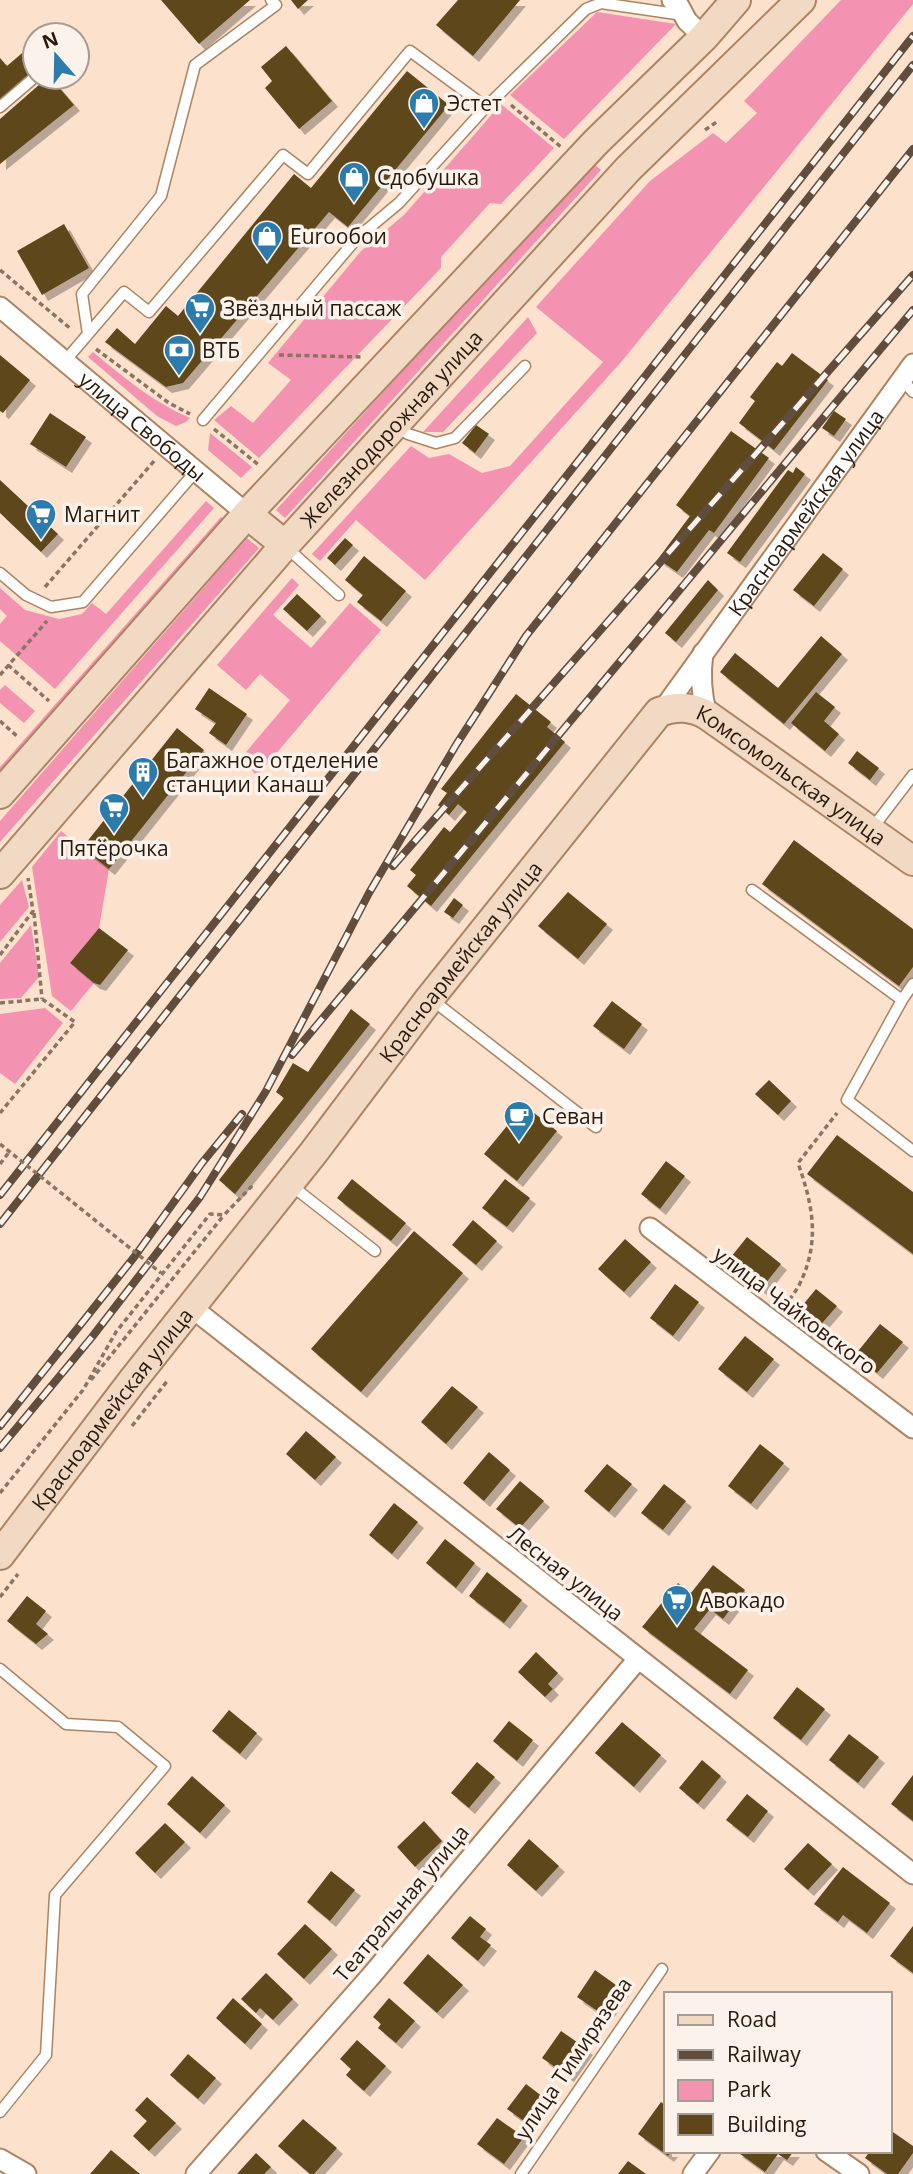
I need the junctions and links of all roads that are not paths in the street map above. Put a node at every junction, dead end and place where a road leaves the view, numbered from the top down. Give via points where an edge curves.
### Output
1 (271, 0) edge
2 (722, 0) edge
3 (736, 0) edge
4 (801, 0) edge
5 (677, 8) edge
6 (704, 37) junction
7 (21, 89) edge
8 (0, 107) edge
9 (486, 107) junction
10 (0, 307) edge
11 (86, 337) junction
12 (65, 361) junction
13 (525, 366) dead end
14 (909, 378) edge
15 (203, 420) road end
16 (396, 425) junction
17 (196, 471) junction
18 (247, 514) junction
19 (285, 545) junction
20 (0, 573) edge
21 (339, 595) dead end
22 (703, 653) junction
23 (662, 710) junction
24 (707, 715) junction
25 (913, 775) edge
26 (0, 794) edge
27 (871, 830) junction
28 (913, 861) edge
29 (14, 875) edge
30 (752, 890) dead end
31 (913, 984) edge
32 (430, 998) junction
33 (902, 1000) junction
34 (596, 1127) dead end
35 (913, 1151) edge
36 (289, 1184) junction
37 (650, 1228) dead end
38 (374, 1251) dead end
39 (191, 1307) junction
40 (913, 1428) edge
41 (13, 1560) edge
42 (638, 1659) junction
43 (0, 1669) edge
44 (913, 1874) edge
45 (662, 1969) dead end
46 (0, 2112) edge
47 (709, 2153) edge
48 (829, 2153) edge
49 (0, 2160) edge
50 (26, 2174) edge
51 (196, 2174) edge
52 (521, 2174) edge
53 (693, 2174) edge
54 (859, 2174) edge

1 - 11 lane via 276,5 195,65 161,196 82,294
2 - 6 lane
3 - 6 main road
4 - 16 main road, Железнодорожная улица via 628,169
5 - 6 street
5 - 9 lane via 601,4 586,9
6 - 18 main road via 596,142
7 - 8 lane
9 - 11 lane via 410,51 308,174 283,155 149,312 124,292
9 - 15 lane via 399,203 357,238
10 - 12 street, улица Свободы
11 - 12 lane
12 - 17 street, улица Свободы
13 - 16 lane via 455,438 436,443
14 - 22 street, Красноармейская улица
16 - 19 main road, Железнодорожная улица
17 - 18 street, улица Свободы
17 - 20 lane via 83,601 51,607 26,595
18 - 19 main road, улица Свободы
18 - 26 main road
19 - 21 lane
19 - 29 main road, Железнодорожная улица
22 - 23 street, Красноармейская улица
22 - 24 street via 701,685
23 - 24 main road, Комсомольская улица via 687,707
23 - 32 main road, Красноармейская улица
24 - 27 main road, Комсомольская улица
25 - 27 lane
27 - 28 main road, Комсомольская улица
30 - 33 lane
31 - 33 lane
32 - 34 lane
32 - 36 main road, Красноармейская улица
33 - 35 lane via 847,1100
36 - 38 lane
36 - 39 main road, Красноармейская улица
37 - 40 street, улица Чайковского
39 - 41 main road, Красноармейская улица
39 - 42 street, Лесная улица
42 - 44 street, Лесная улица
42 - 51 street, Театральная улица
43 - 46 lane via 65,1724 118,1727 165,1766 55,1895 46,2055
45 - 52 lane, улица Тимирязева
47 - 53 street
48 - 54 street
49 - 50 street

